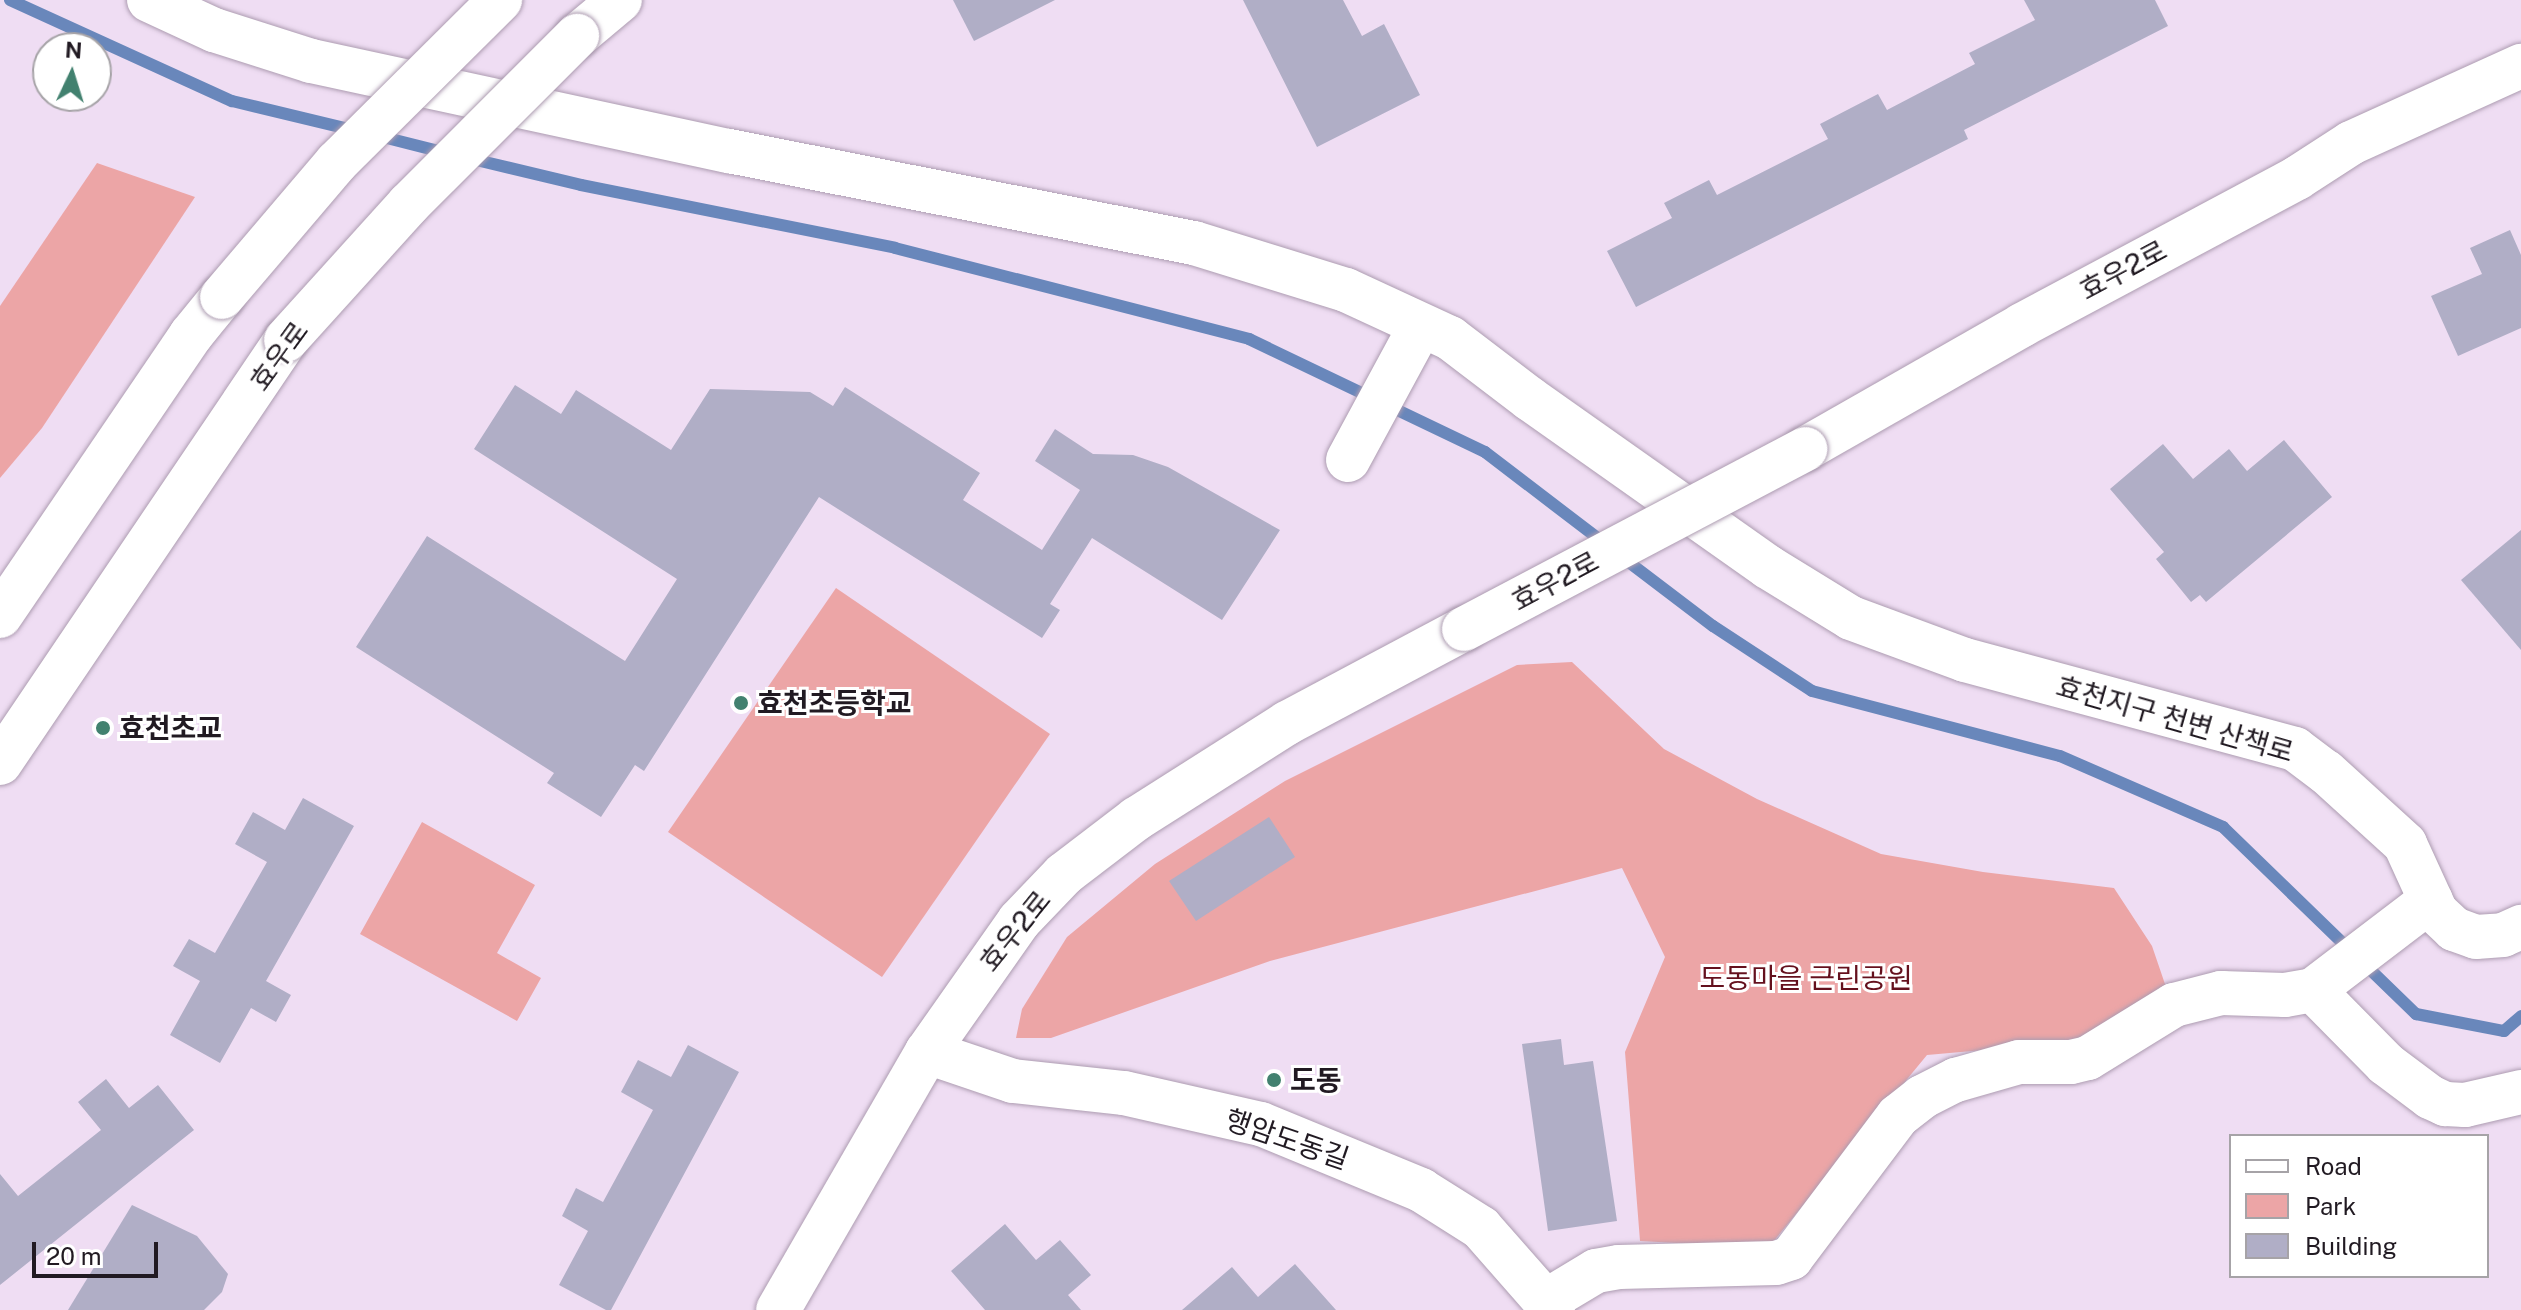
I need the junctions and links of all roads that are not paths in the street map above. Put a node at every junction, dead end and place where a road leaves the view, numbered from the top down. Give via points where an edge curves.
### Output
1 (149, 0) edge
2 (500, 0) edge
3 (620, 0) edge
4 (2521, 66) edge
5 (1414, 338) junction
6 (1353, 451) dead end
7 (0, 616) edge
8 (0, 763) edge
9 (2431, 900) junction
10 (2521, 927) edge
11 (2324, 982) junction
12 (927, 1052) junction
13 (2521, 1092) edge
14 (1550, 1306) edge
15 (778, 1310) edge

1 - 5 street, 효천지구 천변 산책로 via 214,30 311,61 1194,243 1346,290
2 - 7 street, bridge via 337,162 191,335
3 - 8 street, 효우로, bridge via 577,36 409,204 286,340
4 - 12 street, 효우2로, bridge via 2351,143 2297,178 1805,449 1287,723 1136,819 1064,874 1019,921
5 - 6 street
5 - 9 street, 효천지구 천변 산책로 via 1450,338 1768,567 1851,618 1965,660 2295,749 2405,844
9 - 10 street, 효천지구 천변 산책로 via 2454,929 2476,937
9 - 11 street
11 - 13 street via 2386,1064 2430,1097 2465,1105
11 - 14 street via 2285,995 2221,993 2174,1005 2088,1058 2019,1062 1956,1080 1898,1116 1791,1258 1596,1271
12 - 14 street, 행암도동길 via 1013,1081 1124,1093 1261,1124 1421,1190 1481,1228
12 - 15 street, 효우2로

